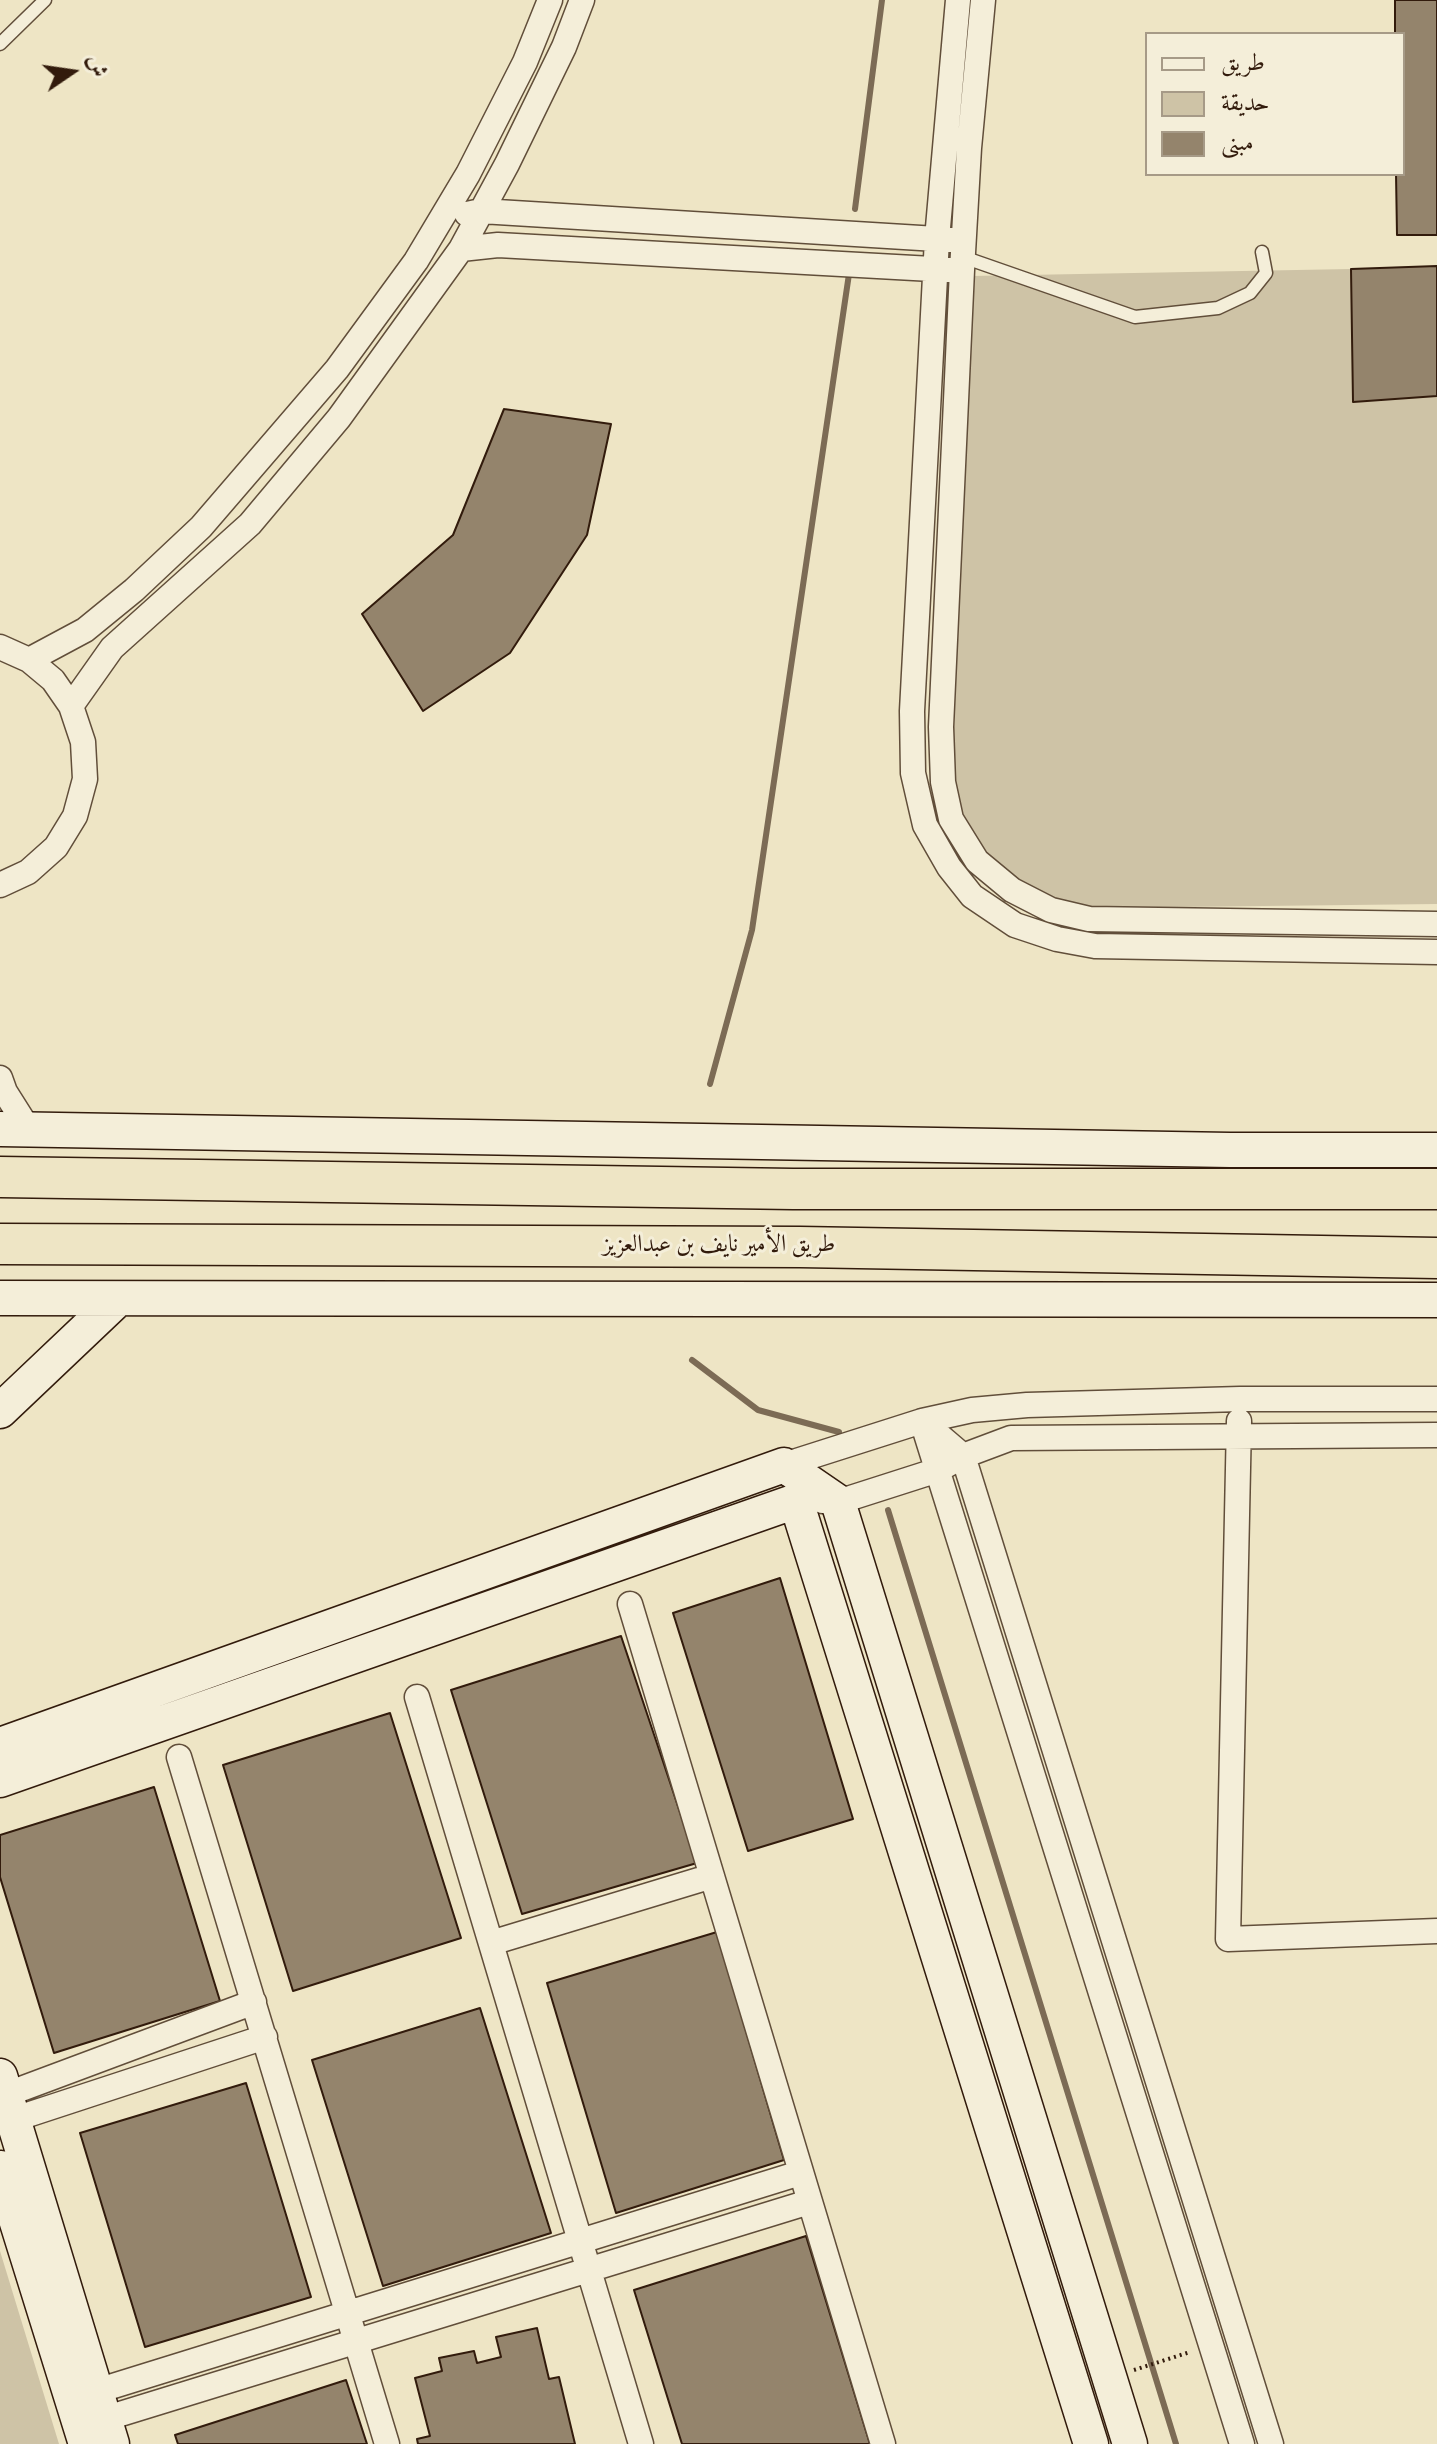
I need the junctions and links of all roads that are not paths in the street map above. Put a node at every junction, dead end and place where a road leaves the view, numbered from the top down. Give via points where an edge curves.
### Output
1 (45, 0) edge
2 (550, 0) edge
3 (582, 0) edge
4 (958, 0) edge
5 (983, 0) edge
6 (0, 44) edge
7 (481, 211) junction
8 (451, 234) junction
9 (937, 239) junction
10 (1262, 252) dead end
11 (963, 256) junction
12 (937, 269) junction
13 (0, 647) edge
14 (29, 660) junction
15 (71, 706) junction
16 (24, 874) junction
17 (0, 885) edge
18 (0, 903) edge
19 (1437, 924) edge
20 (1437, 952) edge
21 (0, 1078) edge
22 (14, 1130) edge
23 (1437, 1150) edge
24 (0, 1177) edge
25 (1437, 1189) edge
26 (0, 1244) edge
27 (1437, 1258) edge
28 (0, 1298) edge
29 (118, 1299) junction
30 (1434, 1299) edge
31 (1240, 1399) junction
32 (1437, 1399) edge
33 (0, 1411) edge
34 (922, 1421) junction
35 (1238, 1435) junction
36 (1437, 1435) edge
37 (963, 1456) junction
38 (784, 1465) junction
39 (938, 1470) junction
40 (796, 1501) junction
41 (838, 1502) junction
42 (630, 1604) dead end
43 (417, 1697) dead end
44 (0, 1745) edge
45 (179, 1757) dead end
46 (0, 1780) edge
47 (712, 1876) junction
48 (1437, 1931) edge
49 (491, 1943) junction
50 (254, 2002) junction
51 (265, 2037) junction
52 (6, 2097) edge
53 (0, 2168) edge
54 (800, 2173) junction
55 (809, 2202) junction
56 (580, 2243) junction
57 (589, 2271) junction
58 (348, 2312) junction
59 (358, 2343) junction
60 (100, 2425) edge
61 (387, 2444) edge
62 (641, 2444) edge
63 (883, 2444) edge
64 (1091, 2444) edge
65 (1130, 2444) edge
66 (1242, 2444) edge
67 (1271, 2444) edge

1 - 6 lane
2 - 8 street via 468,174
3 - 7 street
4 - 9 street
5 - 11 street
7 - 8 street
7 - 8 street
7 - 9 street
8 - 12 street via 498,245
8 - 14 street via 416,261 337,369 201,527 85,630
8 - 15 street via 339,418 250,524 112,648
9 - 11 street
9 - 12 street
10 - 11 lane via 1266,273 1250,293 1218,308 1135,317
11 - 12 street
11 - 19 street via 941,727 951,819 977,861 1012,890 1051,910 1089,919
12 - 20 street via 913,773 925,825 949,867 972,896 1015,925 1095,946
13 - 14 street
14 - 15 street via 53,680
15 - 16 street via 83,742 85,779 75,816 56,847
16 - 17 street
16 - 18 street
21 - 22 street
22 - 23 main road
24 - 25 highway via 793,1189
26 - 27 highway, طريق الأمير نايف بن عبدالعزيز via 800,1247
28 - 29 main road
29 - 30 main road
29 - 33 main road
31 - 32 street
31 - 34 street via 1027,1405
31 - 35 street
34 - 37 street
34 - 38 street
34 - 39 street
35 - 36 street
35 - 37 street via 1011,1438
35 - 48 street via 1228,1939
37 - 39 street
37 - 67 street
38 - 40 street
38 - 41 main road
38 - 44 main road
39 - 41 street
39 - 66 street
40 - 41 street
40 - 46 main road
40 - 64 main road
41 - 65 main road
42 - 47 street
43 - 49 street
45 - 50 street
47 - 49 street
47 - 54 street
49 - 56 street
50 - 51 street
50 - 52 street
51 - 52 street
51 - 58 street
52 - 60 main road
53 - 60 main road
54 - 55 street
54 - 56 street
55 - 57 street
55 - 63 street
56 - 57 street
56 - 58 street
57 - 59 street
57 - 62 street
58 - 59 street
58 - 60 street
59 - 60 street
59 - 61 street

